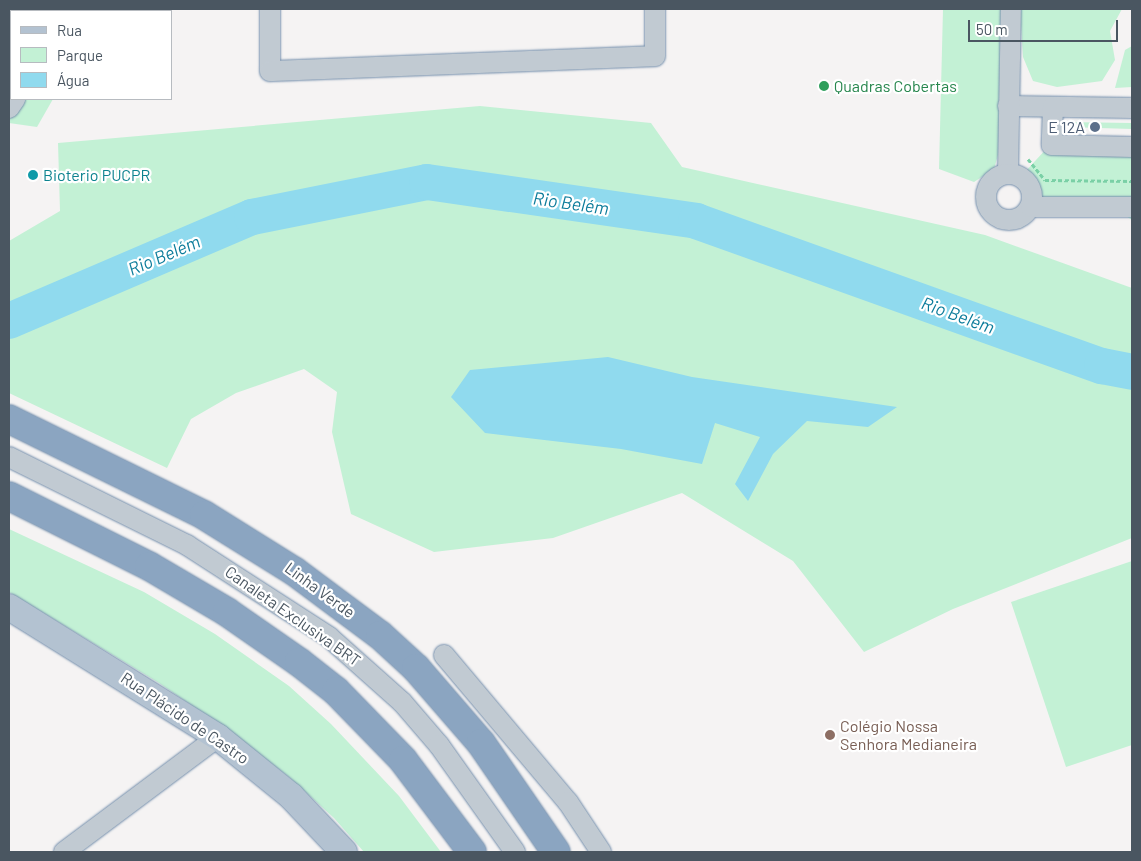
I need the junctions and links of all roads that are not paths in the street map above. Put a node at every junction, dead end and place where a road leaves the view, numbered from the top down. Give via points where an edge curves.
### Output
1 (270, 9) edge
2 (655, 9) edge
3 (1011, 9) edge
4 (1008, 106) junction
5 (1053, 108) junction
6 (1132, 108) edge
7 (1132, 146) edge
8 (1008, 173) junction
9 (1031, 207) junction
10 (1132, 207) edge
11 (9, 419) edge
12 (9, 457) edge
13 (9, 496) edge
14 (9, 606) edge
15 (444, 655) dead end
16 (218, 737) junction
17 (64, 852) edge
18 (344, 852) edge
19 (472, 852) edge
20 (515, 852) edge
21 (556, 852) edge
22 (601, 852) edge

1 - 2 street via 270,71 655,56
3 - 4 street
4 - 5 street
4 - 8 street
5 - 6 street
5 - 7 street via 1052,145
8 - 9 street via 1020,176 1029,184 1033,195
8 - 9 street via 994,178 986,190 986,205 994,216 1008,221 1022,218
9 - 10 street
11 - 21 highway, Linha Verde via 204,515 294,571 380,635 422,675 481,743
12 - 20 street, Canaleta Exclusiva BRT via 187,545 329,637 396,696 439,745
13 - 19 highway via 149,566 227,612 299,662 336,691 402,760
14 - 16 main road, Rua Plácido de Castro
15 - 22 street via 568,802
16 - 17 street
16 - 18 main road, Rua Plácido de Castro via 291,796

